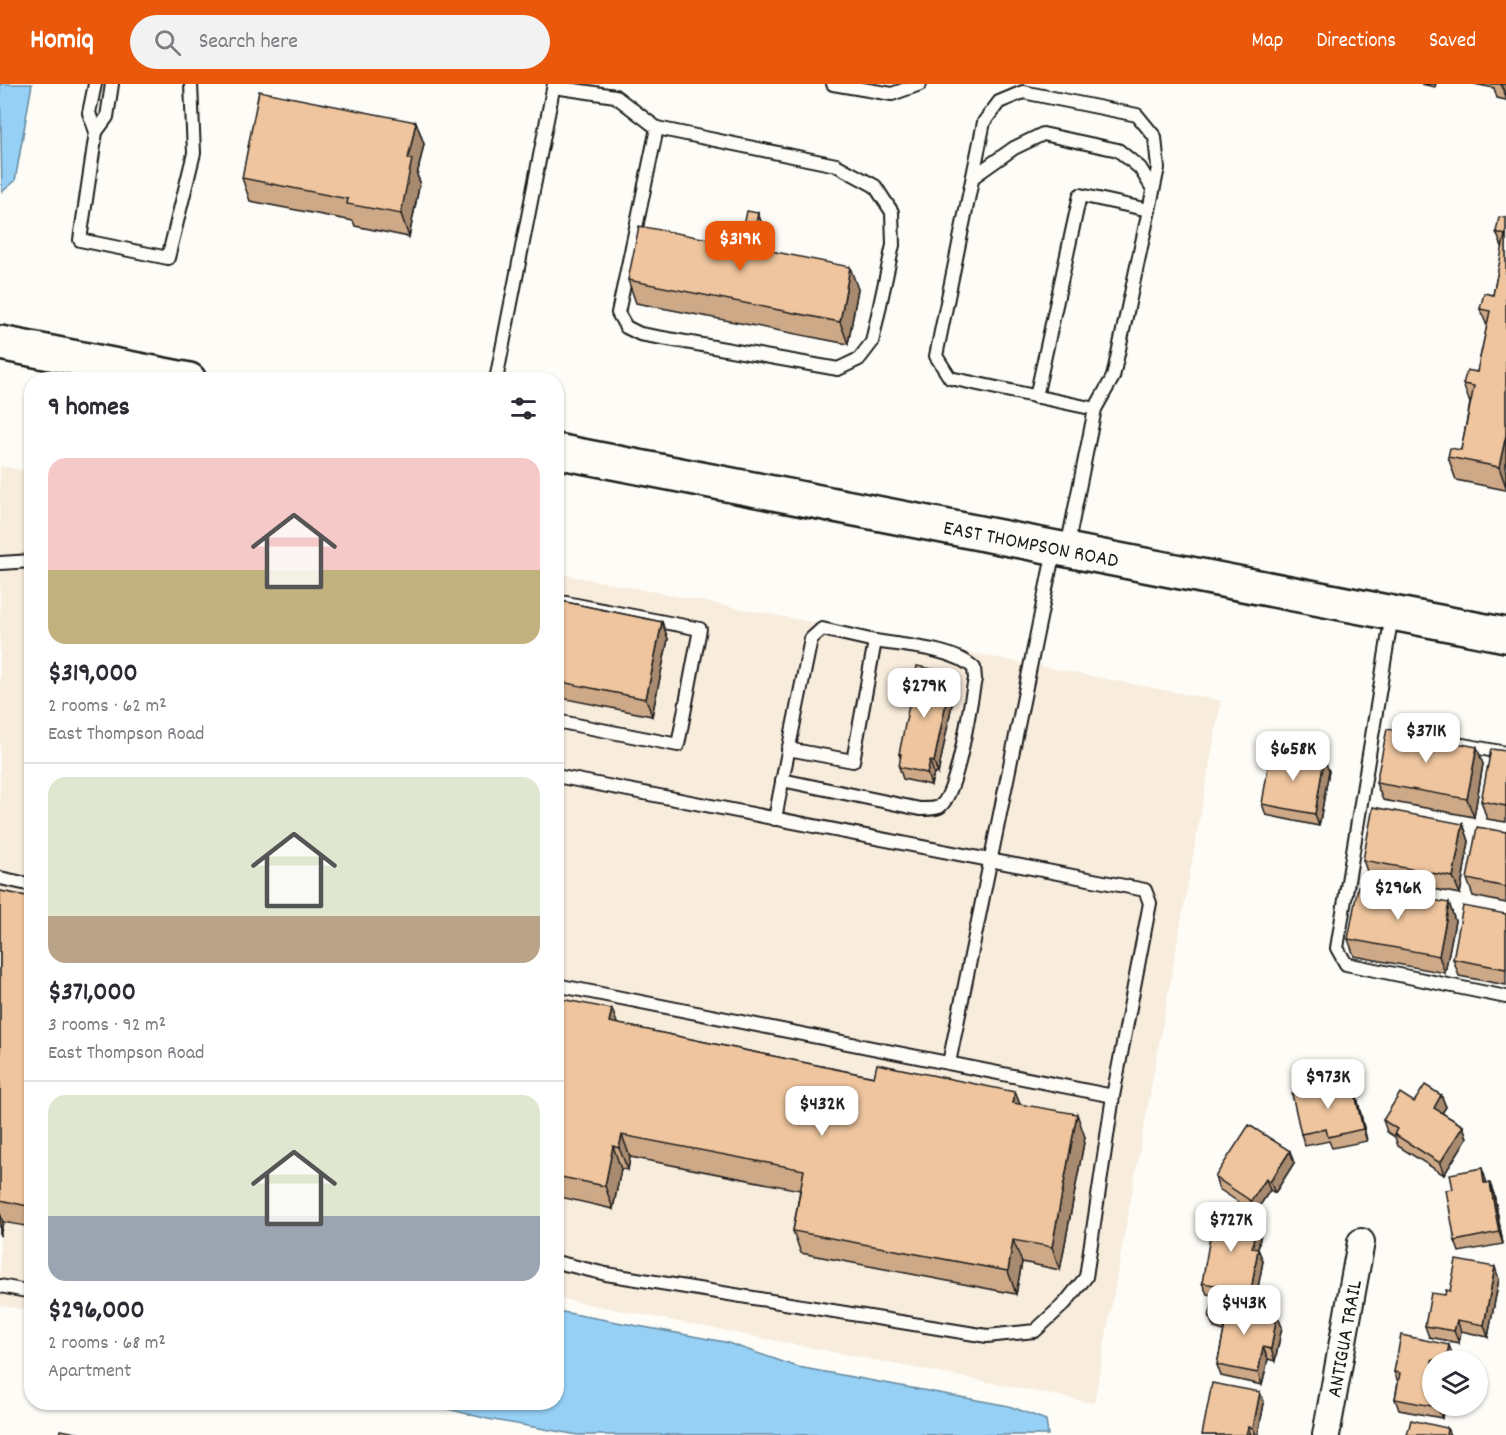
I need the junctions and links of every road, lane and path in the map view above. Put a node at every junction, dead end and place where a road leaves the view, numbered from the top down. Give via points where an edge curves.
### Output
1 (95, 84) edge
2 (112, 84) edge
3 (191, 84) edge
4 (833, 84) edge
5 (920, 84) edge
6 (554, 85) edge
7 (657, 128) junction
8 (96, 132) junction
9 (972, 177) junction
10 (1153, 189) junction
11 (1149, 210) junction
12 (0, 343) edge
13 (148, 372) edge
14 (498, 372) edge
15 (1036, 397) junction
16 (1095, 409) junction
17 (564, 454) edge
18 (1060, 550) junction
19 (24, 562) edge
20 (0, 563) edge
21 (564, 602) edge
22 (1392, 613) junction
23 (1506, 635) edge
24 (875, 641) junction
25 (564, 723) edge
26 (1451, 743) edge
27 (789, 749) junction
28 (1506, 753) edge
29 (564, 778) edge
30 (782, 780) junction
31 (775, 819) junction
32 (989, 860) junction
33 (0, 878) edge
34 (24, 883) edge
35 (564, 987) edge
36 (1506, 997) edge
37 (949, 1063) junction
38 (1113, 1096) junction
39 (1361, 1242) dead end
40 (564, 1264) edge
41 (0, 1286) edge
42 (24, 1290) edge
43 (1326, 1435) edge

1 - 8 lane via 89,113
2 - 8 lane via 107,117
3 - 8 lane via 194,153 168,258 80,240
4 - 5 lane via 892,94
6 - 7 lane via 615,96
6 - 14 lane
7 - 7 lane via 618,313 626,327 640,334 838,369 859,359 872,342 893,245 892,212 875,186 836,165
9 - 10 lane via 1014,148 1043,134 1119,150 1140,168
9 - 10 lane via 984,122 999,102 1023,92 1137,115 1155,137 1158,168
9 - 15 lane via 936,356 950,378
10 - 11 lane
11 - 15 lane via 1080,195
11 - 16 lane via 1113,376
12 - 13 main road
15 - 16 lane
16 - 18 lane
17 - 18 main road, EAST THOMPSON ROAD
18 - 22 main road, EAST THOMPSON ROAD
18 - 32 lane
19 - 20 lane
21 - 25 lane via 700,628 678,745
22 - 23 main road, EAST THOMPSON ROAD
22 - 36 lane via 1379,730 1337,948 1346,964
24 - 27 lane via 822,629 811,639
24 - 27 lane via 853,760
24 - 30 lane via 950,654 965,659 974,668 956,772 947,798 938,807 920,809
26 - 28 lane
27 - 30 lane
29 - 31 lane
30 - 31 lane
31 - 32 lane
32 - 37 lane
32 - 38 lane via 1145,890 1150,903
33 - 34 lane
35 - 37 lane
37 - 38 lane
38 - 40 lane via 1086,1277 1035,1331 987,1336
39 - 43 street, ANTIGUA TRAIL
41 - 42 lane

